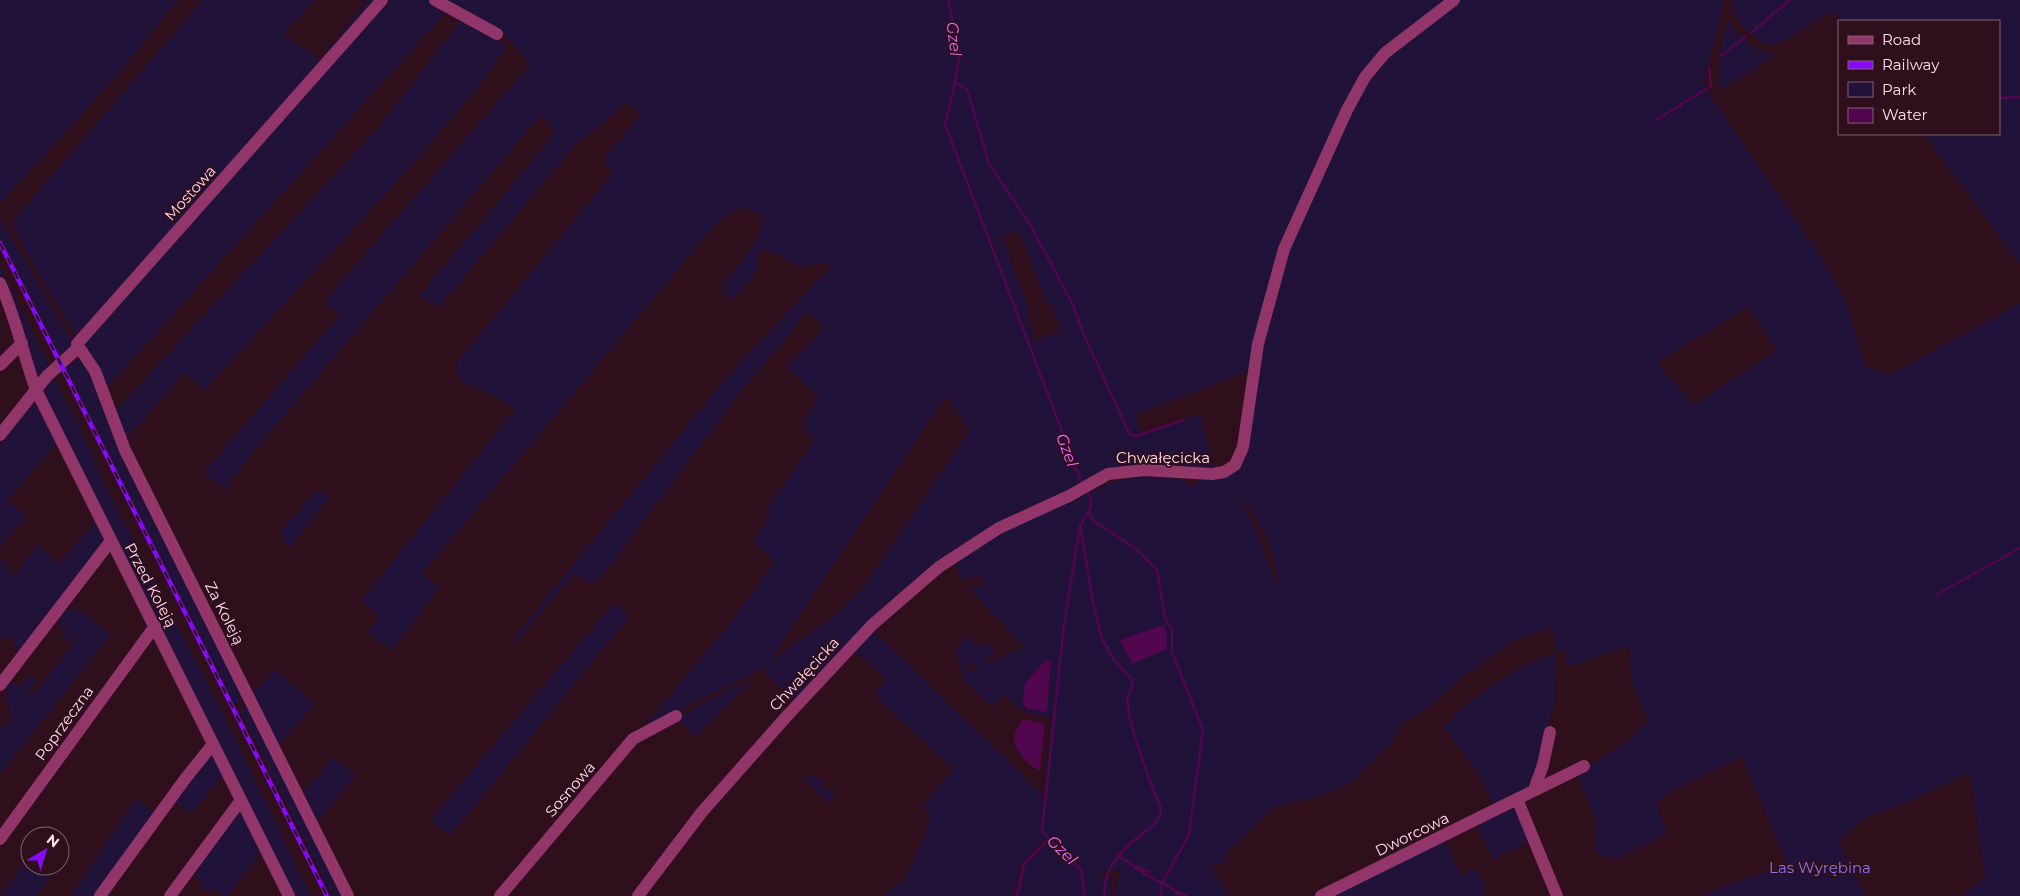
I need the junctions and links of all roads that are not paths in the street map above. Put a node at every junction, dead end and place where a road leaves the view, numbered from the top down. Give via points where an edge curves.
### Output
1 (382, 0) edge
2 (435, 0) edge
3 (1454, 0) edge
4 (497, 34) dead end
5 (0, 283) edge
6 (22, 342) junction
7 (78, 346) junction
8 (0, 365) edge
9 (36, 390) junction
10 (0, 435) edge
11 (110, 542) junction
12 (155, 626) junction
13 (0, 685) edge
14 (676, 716) dead end
15 (1550, 732) dead end
16 (213, 744) junction
17 (1584, 766) dead end
18 (1534, 790) junction
19 (1517, 799) junction
20 (241, 800) junction
21 (0, 839) edge
22 (100, 896) edge
23 (170, 896) edge
24 (289, 896) edge
25 (348, 896) edge
26 (500, 896) edge
27 (638, 896) edge
28 (1321, 896) edge
29 (1557, 896) edge

1 - 7 street, Mostowa
2 - 4 street
3 - 27 street, Chwałęcicka via 1385,53 1365,76 1347,110 1284,249 1258,344 1244,447 1238,462 1219,473 1120,471 1108,474 984,537 939,567 888,609 786,717 702,812
5 - 6 street, Przed Koleją
6 - 8 street
6 - 9 street, Przed Koleją
7 - 9 street, Mostowa
7 - 25 street, Za Koleją via 96,371 125,450
9 - 10 street, Mostowa
9 - 11 street, Przed Koleją
11 - 12 street, Przed Koleją
11 - 13 street
12 - 16 street, Przed Koleją
12 - 21 street, Poprzeczna
14 - 26 street, Sosnowa via 633,739
15 - 18 street
16 - 20 street, Przed Koleją
16 - 22 street
17 - 18 street, Dworcowa
18 - 19 street, Dworcowa
19 - 28 street, Dworcowa
19 - 29 street
20 - 23 street
20 - 24 street, Przed Koleją

